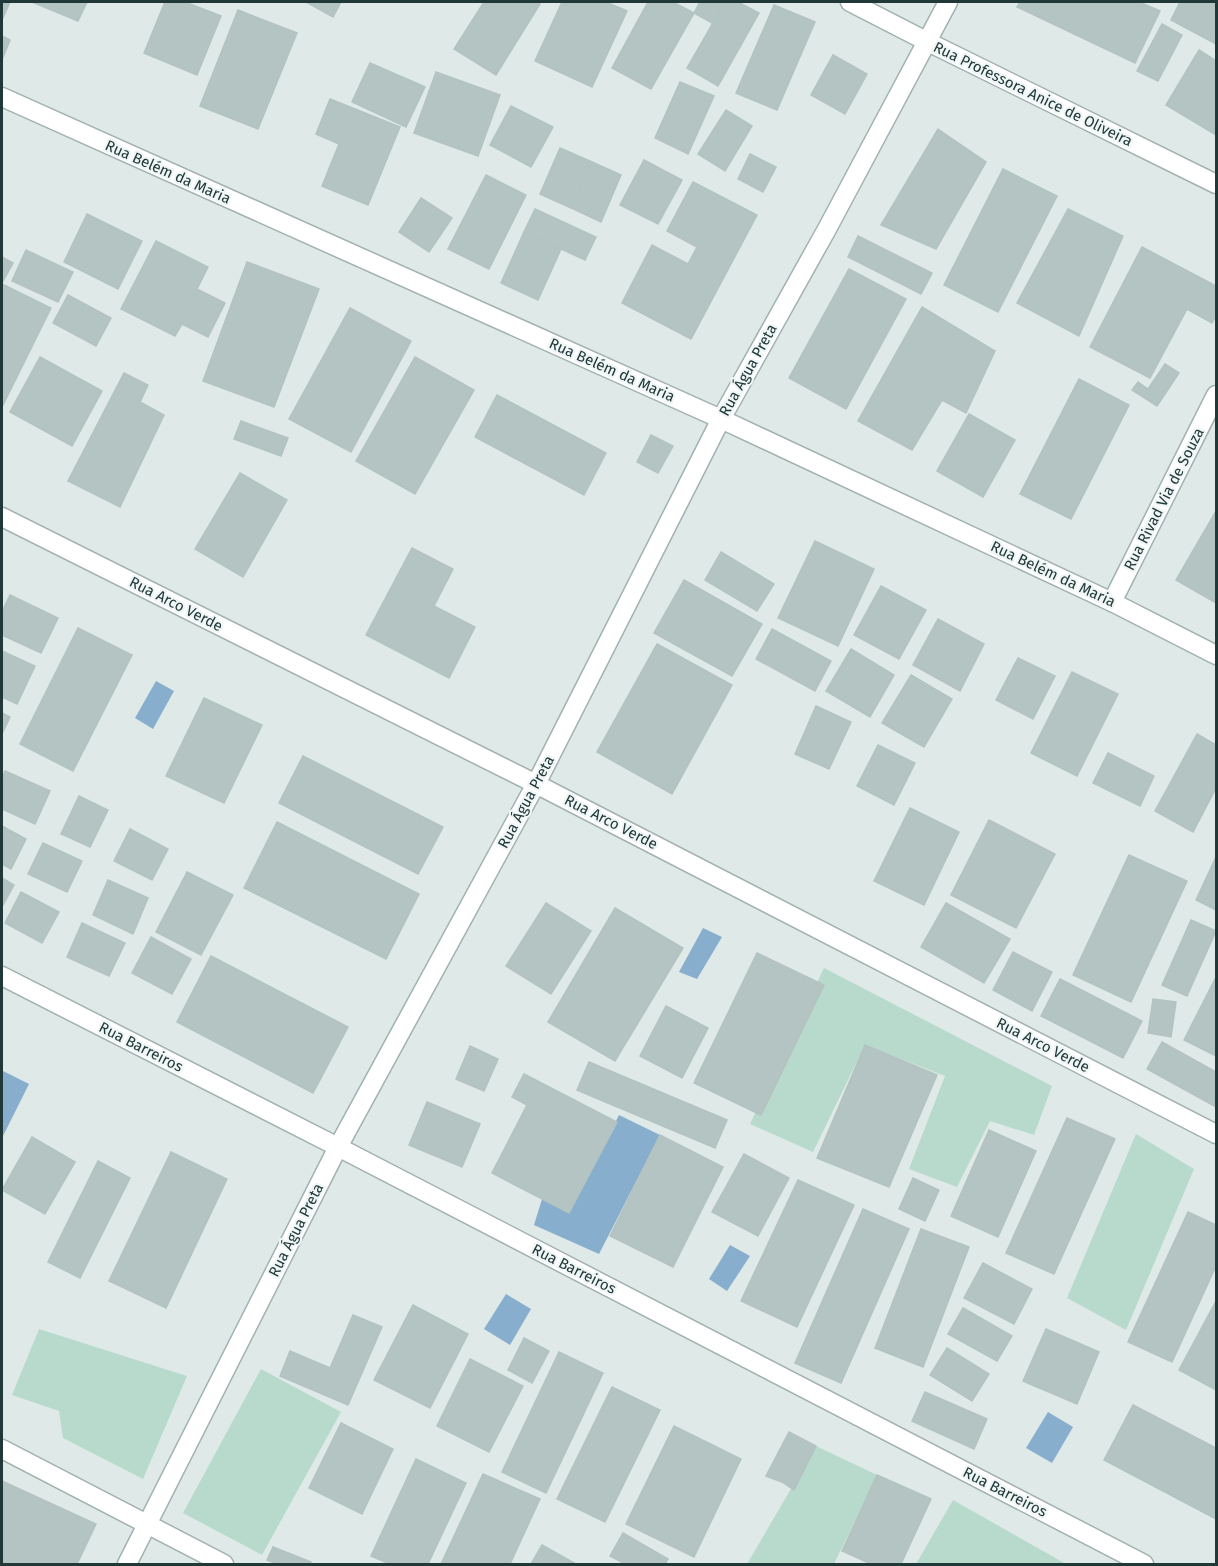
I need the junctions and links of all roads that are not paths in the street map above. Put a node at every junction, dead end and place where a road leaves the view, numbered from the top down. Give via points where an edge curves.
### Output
1 (850, 2) edge
2 (948, 2) edge
3 (926, 41) junction
4 (2, 97) edge
5 (1216, 184) edge
6 (1216, 395) edge
7 (721, 419) junction
8 (2, 517) edge
9 (1112, 602) junction
10 (1216, 655) edge
11 (536, 784) junction
12 (2, 976) edge
13 (1216, 1134) edge
14 (338, 1147) junction
15 (2, 1449) edge
16 (147, 1525) junction
17 (127, 1564) edge
18 (224, 1564) edge
19 (1144, 1564) edge

1 - 3 street, Rua Professora Anice de Oliveira
2 - 3 street, Rua Água Preta
3 - 5 street, Rua Professora Anice de Oliveira
3 - 7 street, Rua Água Preta
4 - 7 street, Rua Belém da Maria
6 - 9 street, Rua Rivad Via de Souza
7 - 9 street, Rua Belém da Maria
7 - 11 street, Rua Água Preta
8 - 11 street, Rua Arco Verde
9 - 10 street, Rua Belém da Maria
11 - 13 street, Rua Arco Verde
11 - 14 street, Rua Água Preta
12 - 14 street, Rua Barreiros
14 - 16 street, Rua Água Preta
14 - 19 street, Rua Barreiros
15 - 16 street
16 - 17 street, Rua Água Preta
16 - 18 street

